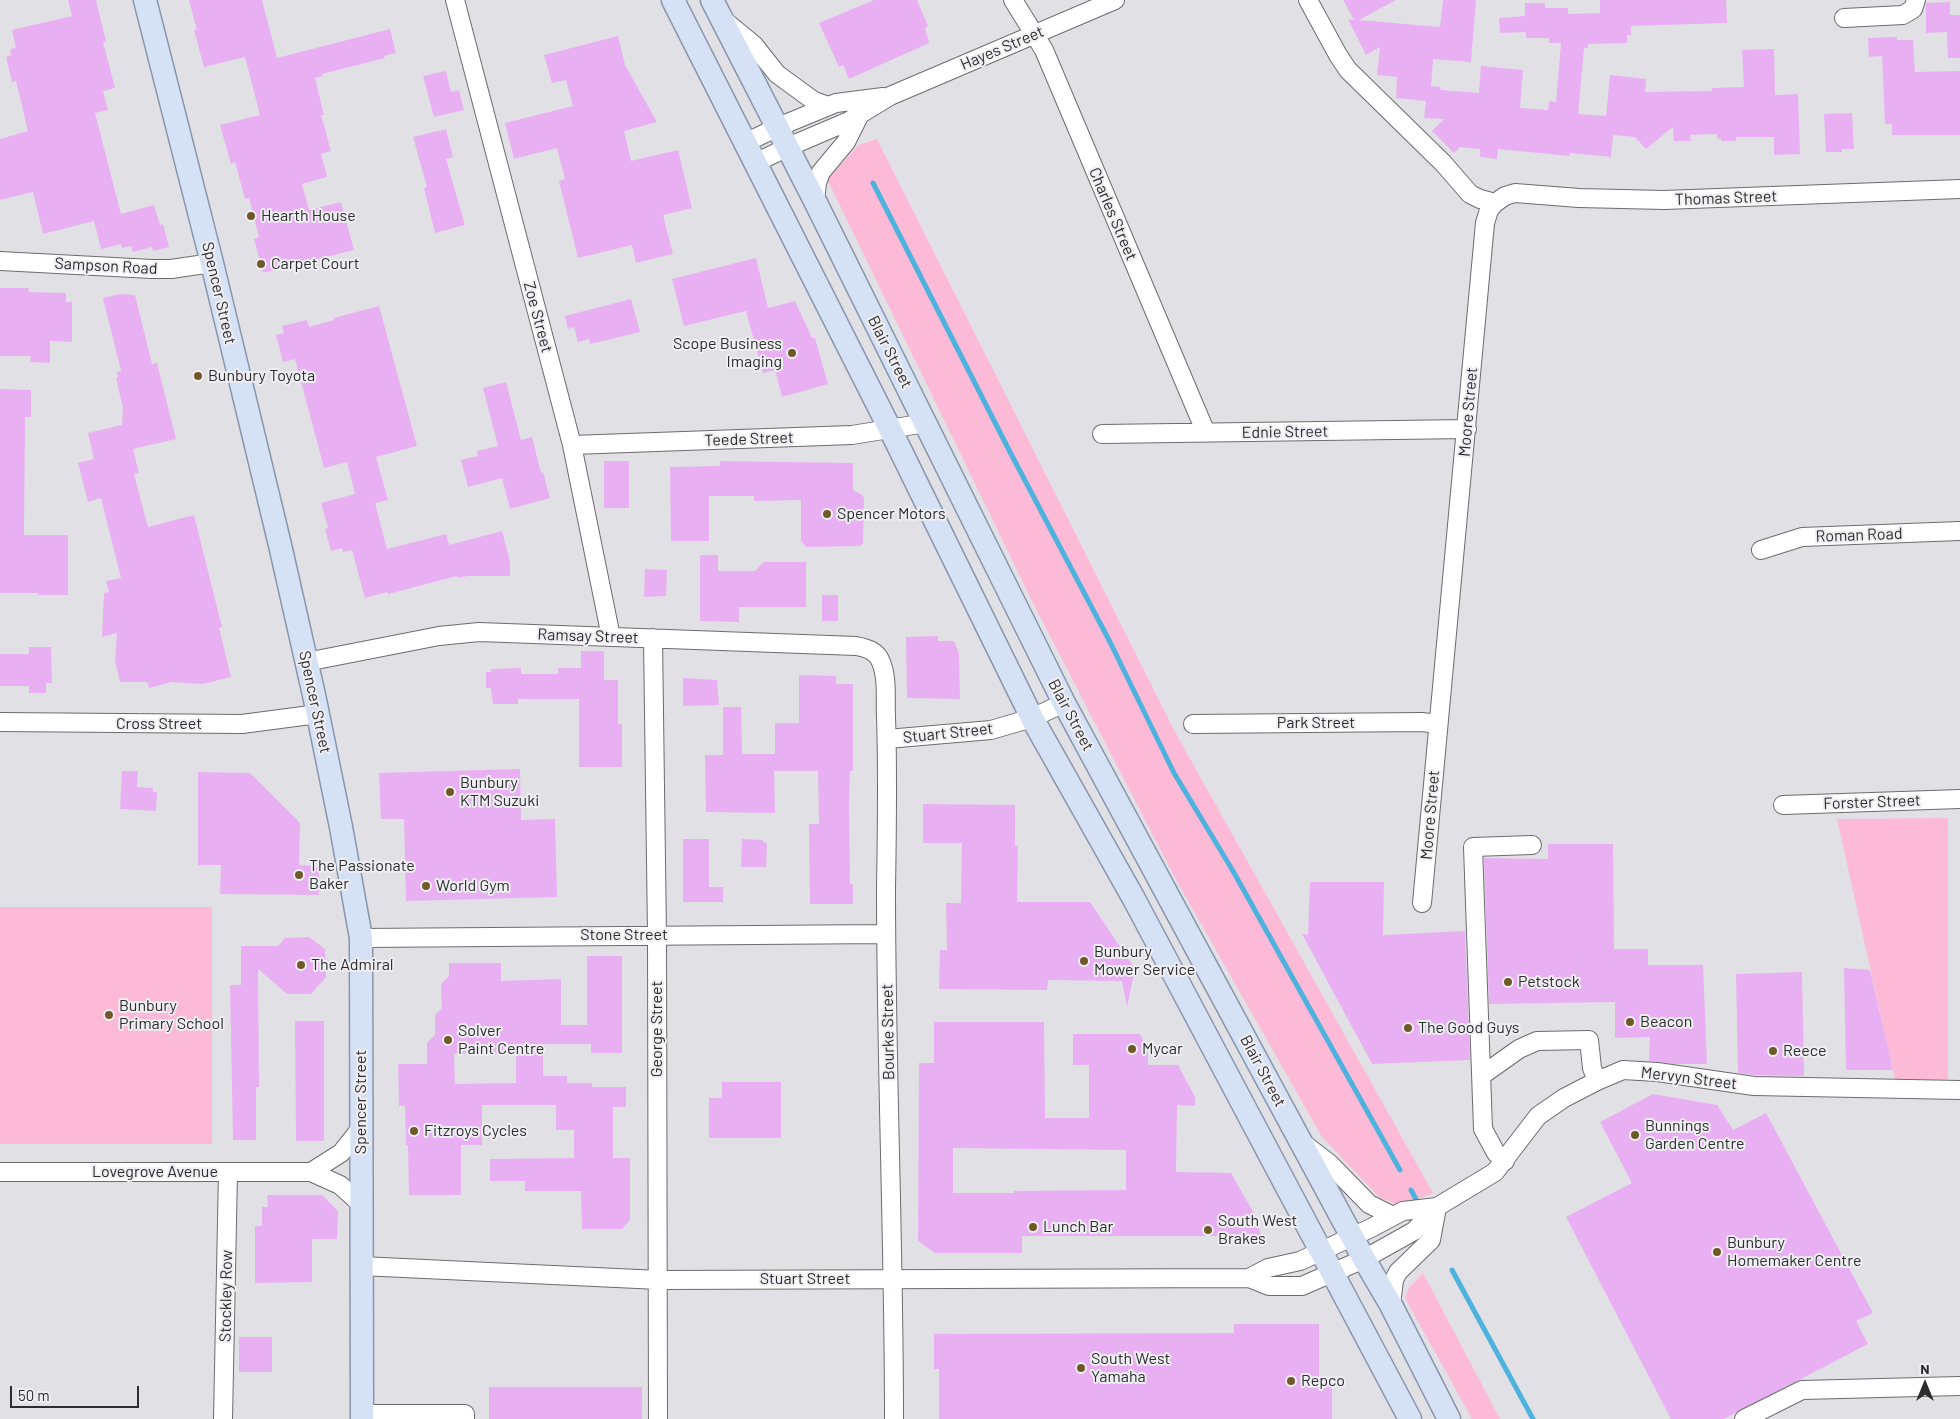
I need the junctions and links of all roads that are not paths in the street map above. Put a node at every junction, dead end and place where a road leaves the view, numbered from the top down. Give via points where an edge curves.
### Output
1 (145, 0) edge
2 (455, 0) edge
3 (673, 0) edge
4 (1013, 0) edge
5 (1115, 0) edge
6 (1308, 0) edge
7 (1916, 0) edge
8 (717, 9) edge
9 (1844, 18) dead end
10 (1034, 34) junction
11 (890, 96) junction
12 (828, 106) junction
13 (860, 114) junction
14 (778, 127) junction
15 (745, 143) junction
16 (788, 147) junction
17 (755, 163) junction
18 (1960, 189) edge
19 (815, 200) junction
20 (1495, 202) junction
21 (0, 260) edge
22 (212, 263) junction
23 (926, 423) junction
24 (890, 429) junction
25 (1467, 429) junction
26 (1206, 433) junction
27 (1102, 434) dead end
28 (572, 445) junction
29 (1960, 531) edge
30 (1761, 550) dead end
31 (611, 637) junction
32 (652, 638) junction
33 (871, 650) joint
34 (306, 662) junction
35 (1064, 703) junction
36 (318, 714) junction
37 (1032, 718) junction
38 (0, 722) edge
39 (1193, 724) dead end
40 (1438, 724) junction
41 (887, 739) junction
42 (1960, 799) edge
43 (1783, 806) dead end
44 (1532, 844) dead end
45 (1422, 903) dead end
46 (886, 934) junction
47 (657, 935) junction
48 (361, 938) junction
49 (1481, 1076) junction
50 (1597, 1081) junction
51 (1960, 1090) edge
52 (361, 1128) junction
53 (1301, 1142) junction
54 (1505, 1161) junction
55 (0, 1172) edge
56 (228, 1172) junction
57 (311, 1172) junction
58 (361, 1204) junction
59 (1437, 1207) junction
60 (1393, 1216) junction
61 (1352, 1237) junction
62 (1321, 1250) junction
63 (1364, 1258) junction
64 (361, 1266) junction
65 (1333, 1272) junction
66 (1249, 1278) junction
67 (894, 1279) junction
68 (659, 1280) junction
69 (1391, 1305) junction
70 (1960, 1386) edge
71 (362, 1416) edge
72 (223, 1419) edge
73 (465, 1419) edge
74 (658, 1419) edge
75 (894, 1419) edge
76 (1410, 1419) edge
77 (1449, 1419) edge
78 (1744, 1419) edge

1 - 22 main road, Spencer Street
2 - 28 street, Zoe Street
3 - 15 main road, Blair Street
4 - 10 street, Charles Street
5 - 10 street, Hayes Street
6 - 20 street via 1348,70 1443,162 1470,194
7 - 9 street via 1913,9 1904,15
8 - 12 street via 754,45 777,74 814,101
8 - 14 main road, Blair Street
10 - 11 street, Hayes Street
10 - 26 street, Charles Street via 1044,50
11 - 12 street, Hayes Street
11 - 13 street, Hayes Street
12 - 14 street, Hayes Street
13 - 16 street, Hayes Street
13 - 19 street via 846,142 821,172
14 - 15 street, Hayes Street
14 - 16 main road, Blair Street
15 - 17 main road, Blair Street
16 - 17 street, Hayes Street
16 - 19 main road, Blair Street
17 - 24 main road, Blair Street
18 - 20 street, Thomas Street via 1654,200 1516,193
19 - 23 main road, Blair Street
20 - 25 street, Moore Street via 1485,223
21 - 22 street, Sampson Road via 152,269
22 - 34 main road, Spencer Street
23 - 24 street, Teede Street
23 - 35 main road, Blair Street
24 - 28 street, Teede Street via 852,436
24 - 37 main road, Blair Street
25 - 26 street, Ednie Street
25 - 40 street, Moore Street
26 - 27 street, Ednie Street
28 - 31 street, Zoe Street
29 - 30 street, Roman Road via 1802,536
31 - 32 street, Ramsay Street
31 - 34 street, Ramsay Street via 460,633
32 - 33 street, Ramsay Street via 856,646
32 - 47 street, George Street
33 - 41 street, Bourke Street via 881,661 883,670
34 - 36 main road, Spencer Street
35 - 37 street, Stuart Street
35 - 53 main road, Blair Street
36 - 38 street, Cross Street via 242,724
36 - 48 main road, Spencer Street
37 - 41 street, Stuart Street via 978,732
37 - 62 main road, Blair Street via 1134,899
39 - 40 street, Park Street
40 - 45 street, Moore Street
41 - 46 street, Bourke Street
42 - 43 street, Forster Street
44 - 49 street via 1473,846
46 - 47 street, Stone Street
46 - 67 street, Bourke Street
47 - 48 street, Stone Street
47 - 68 street, George Street
48 - 52 main road, Spencer Street
49 - 50 street via 1519,1049 1537,1041 1589,1040
49 - 54 street via 1483,1129 1496,1154
50 - 51 street, Mervyn Street via 1623,1070 1754,1086
50 - 54 street, Mervyn Street via 1538,1116
52 - 57 street via 342,1154
52 - 58 main road, Spencer Street
53 - 60 street via 1330,1164 1369,1204
53 - 61 main road, Blair Street
54 - 59 street, Mervyn Street via 1495,1172
55 - 56 street, Lovegrove Avenue
56 - 57 street, Lovegrove Avenue
56 - 72 street, Stockley Row
57 - 58 street, Lovegrove Avenue via 340,1185
58 - 64 main road, Spencer Street
59 - 60 street, Mervyn Street via 1403,1210
59 - 63 street, Mervyn Street via 1414,1231
59 - 69 street via 1431,1240 1398,1272
60 - 61 street, Mervyn Street
61 - 62 street, Mervyn Street
61 - 63 main road, Blair Street
62 - 65 main road, Blair Street
62 - 66 street, Stuart Street via 1293,1264 1268,1268
63 - 65 street, Mervyn Street
63 - 69 main road, Blair Street
64 - 68 street, Stuart Street
64 - 71 main road, Spencer Street
65 - 66 street, Stuart Street via 1302,1286 1269,1286
65 - 76 main road, Blair Street
66 - 67 street, Stuart Street
67 - 68 street, Stuart Street
67 - 75 street, Bourke Street
68 - 74 street, George Street
69 - 77 main road, Blair Street
70 - 78 street via 1802,1390
71 - 73 street via 465,1414

